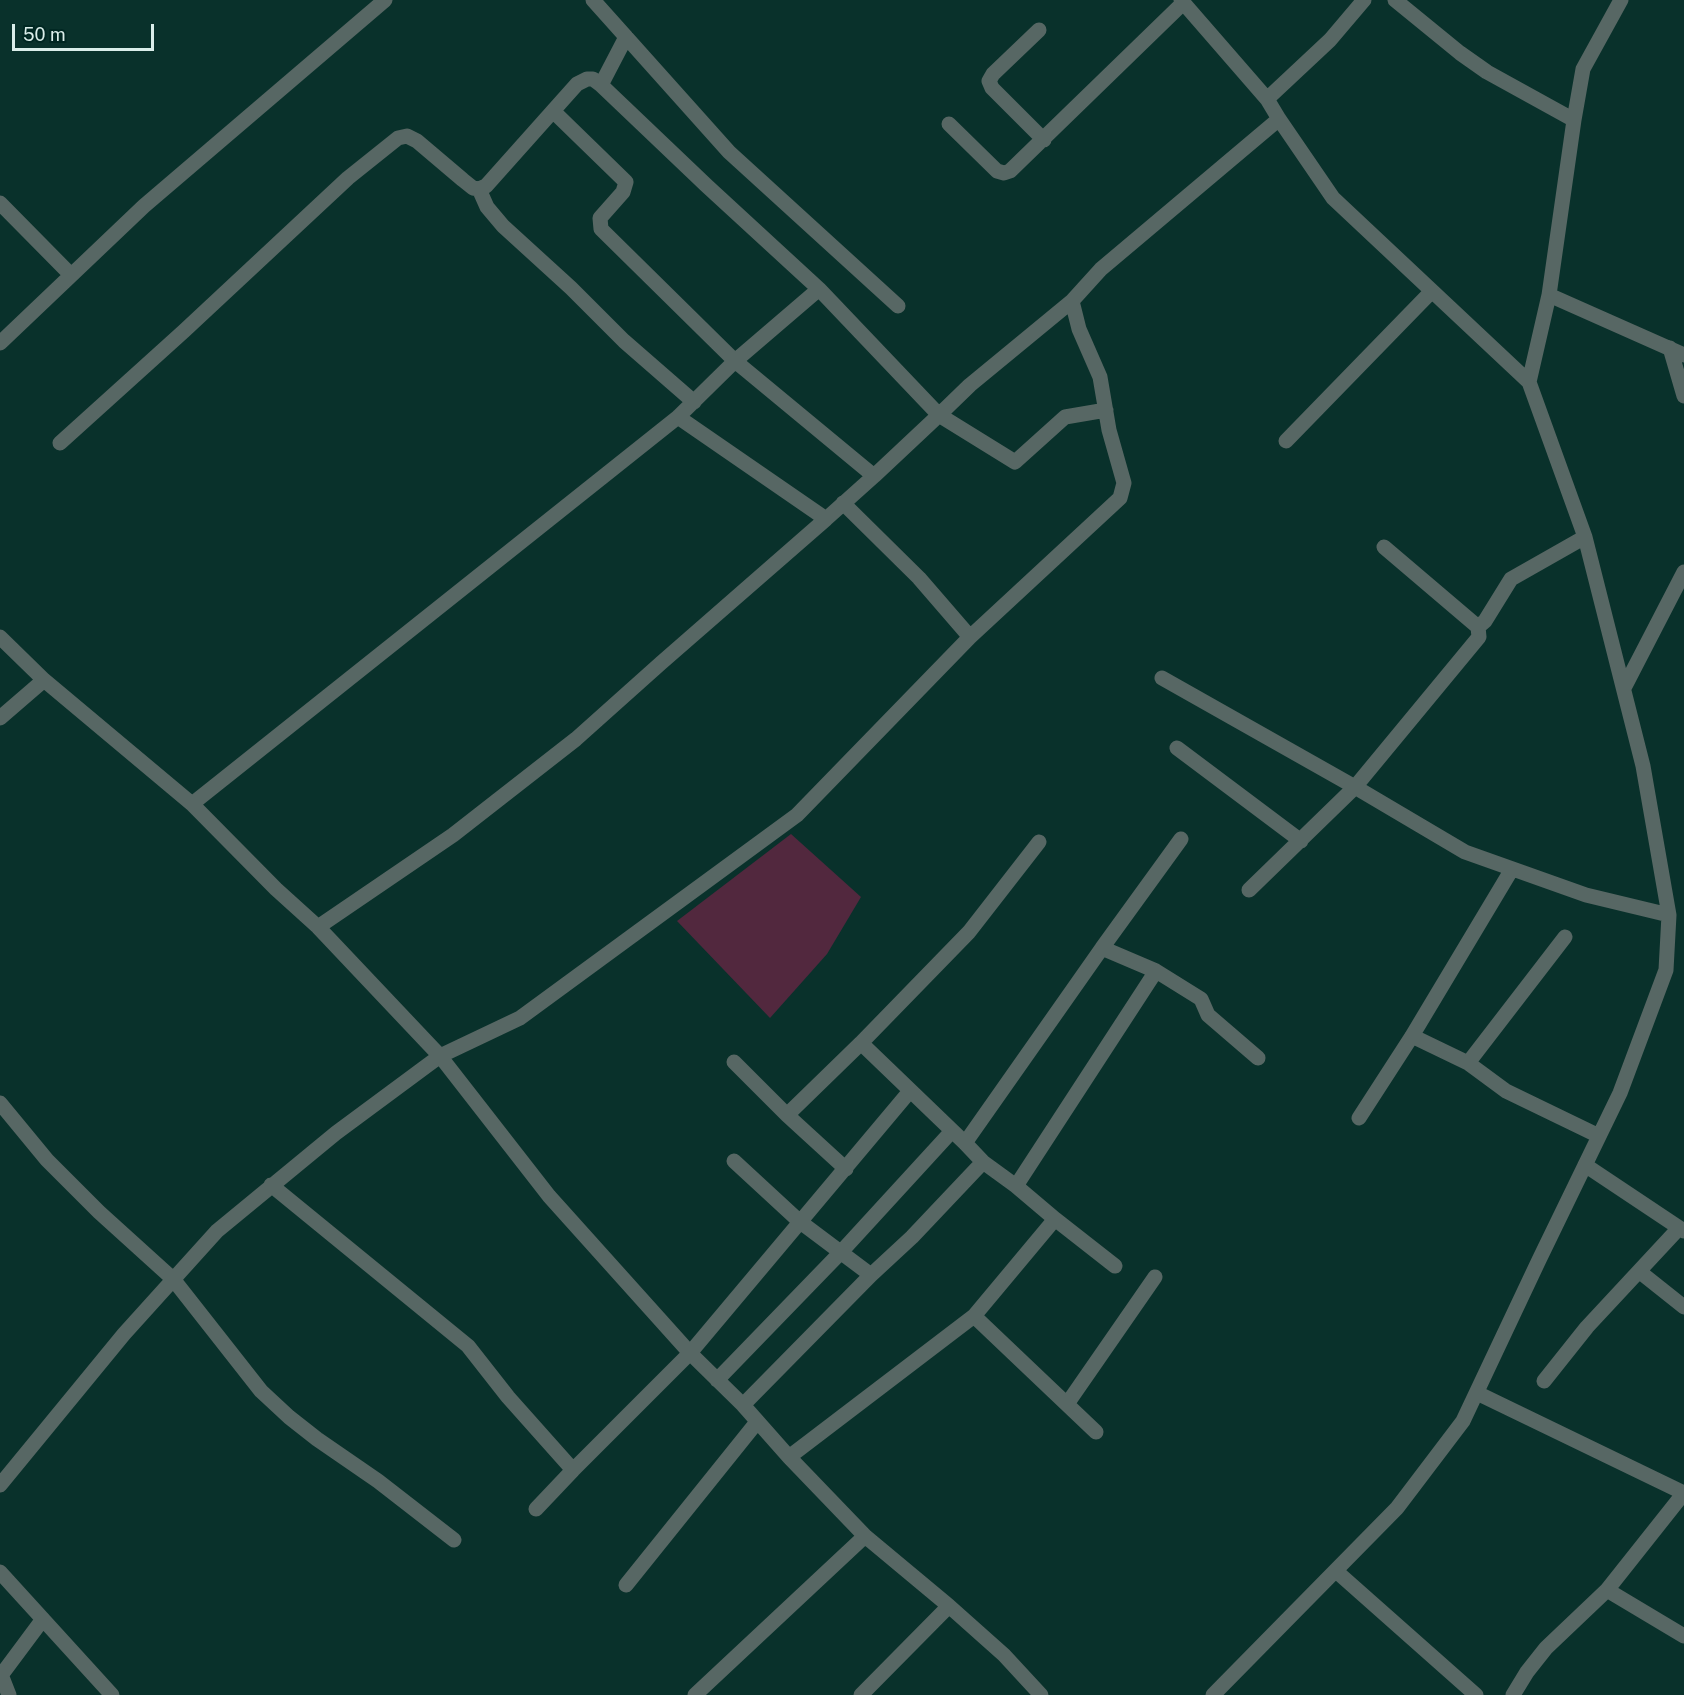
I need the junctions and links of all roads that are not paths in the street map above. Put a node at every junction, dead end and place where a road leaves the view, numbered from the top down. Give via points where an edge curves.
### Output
1 (385, 0) edge
2 (593, 0) edge
3 (1364, 0) edge
4 (1395, 0) edge
5 (1621, 0) edge
6 (1182, 2) edge
7 (1039, 30) dead end
8 (626, 38) junction
9 (601, 85) junction
10 (1267, 99) junction
11 (553, 111) junction
12 (1279, 119) junction
13 (1574, 120) junction
14 (949, 124) dead end
15 (1044, 140) junction
16 (479, 189) junction
17 (0, 203) edge
18 (71, 275) junction
19 (819, 289) junction
20 (1432, 291) junction
21 (1549, 295) junction
22 (1072, 301) junction
23 (898, 306) dead end
24 (0, 343) edge
25 (1677, 352) edge
26 (735, 361) junction
27 (1529, 382) junction
28 (1684, 396) edge
29 (694, 402) junction
30 (1106, 411) junction
31 (939, 415) junction
32 (678, 417) junction
33 (1286, 441) dead end
34 (60, 443) dead end
35 (874, 476) junction
36 (843, 504) junction
37 (826, 519) junction
38 (1585, 537) junction
39 (1384, 547) dead end
40 (1684, 572) edge
41 (1478, 627) junction
42 (0, 637) edge
43 (970, 637) junction
44 (1162, 678) dead end
45 (44, 680) junction
46 (1624, 688) junction
47 (0, 718) edge
48 (1177, 748) dead end
49 (1355, 787) junction
50 (192, 804) junction
51 (1181, 838) dead end
52 (1301, 841) junction
53 (1039, 842) dead end
54 (1512, 869) junction
55 (1249, 890) dead end
56 (1669, 915) junction
57 (318, 927) junction
58 (1565, 936) dead end
59 (1102, 948) junction
60 (1156, 971) junction
61 (1412, 1036) junction
62 (861, 1043) junction
63 (440, 1056) junction
64 (1258, 1058) dead end
65 (734, 1062) dead end
66 (1468, 1063) junction
67 (910, 1091) junction
68 (0, 1103) edge
69 (787, 1115) junction
70 (1359, 1118) dead end
71 (952, 1131) junction
72 (1599, 1136) junction
73 (965, 1143) junction
74 (734, 1161) dead end
75 (983, 1162) junction
76 (1585, 1165) junction
77 (846, 1169) junction
78 (271, 1185) junction
79 (1016, 1186) junction
80 (1055, 1219) junction
81 (799, 1221) junction
82 (1681, 1230) edge
83 (842, 1251) junction
84 (1115, 1266) dead end
85 (1640, 1272) junction
86 (872, 1275) junction
87 (1155, 1277) dead end
88 (173, 1280) junction
89 (1684, 1306) edge
90 (974, 1316) junction
91 (690, 1353) junction
92 (717, 1380) junction
93 (1544, 1382) dead end
94 (1477, 1392) junction
95 (1067, 1404) junction
96 (743, 1405) junction
97 (757, 1422) junction
98 (1096, 1432) dead end
99 (789, 1457) junction
100 (573, 1470) junction
101 (0, 1485) edge
102 (1684, 1493) edge
103 (536, 1509) dead end
104 (865, 1536) junction
105 (454, 1540) dead end
106 (1335, 1571) junction
107 (0, 1572) edge
108 (626, 1585) dead end
109 (1606, 1590) junction
110 (949, 1606) junction
111 (43, 1619) junction
112 (1684, 1636) edge
113 (1, 1673) edge
114 (9, 1695) edge
115 (112, 1695) edge
116 (695, 1695) edge
117 (861, 1695) edge
118 (1041, 1695) edge
119 (1213, 1695) edge
120 (1476, 1695) edge
121 (1513, 1695) edge

1 - 18 street via 144,206
2 - 8 street
3 - 10 street via 1330,40
4 - 13 street via 1487,72
5 - 13 street via 1583,69
6 - 10 street
6 - 15 street
7 - 15 street via 989,81
8 - 9 street
8 - 23 street via 729,152
9 - 11 street via 593,79 577,84
9 - 19 street
10 - 12 street
11 - 16 street via 486,186
11 - 26 street via 626,182 623,192 600,218 601,229
12 - 20 street via 1333,198
12 - 22 street via 1101,269
13 - 21 street
14 - 15 street via 997,171 1004,173
16 - 29 street via 487,207 503,226
16 - 34 street via 417,141 406,136 398,138 348,177
17 - 18 street
18 - 24 street
19 - 26 street
19 - 31 street
20 - 27 street
20 - 33 street
21 - 25 street
21 - 27 street
22 - 30 street via 1079,329 1100,377
22 - 31 street
25 - 28 street
26 - 29 street
26 - 35 street
27 - 38 street
29 - 32 street
30 - 31 street via 1065,417 1015,462
30 - 43 street via 1124,483 1120,498
31 - 35 street
32 - 37 street
32 - 50 street
35 - 36 street
36 - 37 street
36 - 43 street via 919,578
37 - 57 street via 576,739 453,835
38 - 41 street via 1511,579
38 - 46 street
39 - 41 street
40 - 46 street
41 - 49 street via 1479,637
42 - 45 street
43 - 63 street via 797,815 520,1018
44 - 49 street
45 - 47 street
45 - 50 street
46 - 56 street via 1643,766
48 - 52 street
49 - 52 street
49 - 54 street via 1465,852
50 - 57 street
51 - 59 street
52 - 55 street
53 - 62 street via 969,932
54 - 56 street via 1586,895
54 - 61 street
56 - 72 street via 1666,970 1620,1093
57 - 63 street
58 - 66 street
59 - 60 street
59 - 73 street
60 - 64 street via 1202,999 1208,1015
60 - 79 street
61 - 66 street
61 - 70 street
62 - 67 street
62 - 69 street
63 - 78 street
63 - 91 street via 549,1196
65 - 69 street
66 - 72 street via 1506,1091
67 - 71 street
67 - 77 street
68 - 88 street via 91,1205
69 - 77 street
71 - 73 street
71 - 83 street
72 - 76 street
73 - 75 street
74 - 81 street
75 - 79 street
75 - 86 street
76 - 82 street
76 - 94 street
77 - 81 street
78 - 88 street via 217,1231
78 - 100 street via 468,1346
79 - 80 street
80 - 84 street
80 - 90 street
81 - 83 street
81 - 91 street
82 - 85 street
83 - 86 street
83 - 92 street
85 - 89 street
85 - 93 street via 1587,1327
86 - 96 street
87 - 95 street
88 - 101 street
88 - 105 street via 261,1391 289,1417
90 - 95 street
90 - 99 street
91 - 92 street
91 - 100 street
92 - 96 street
94 - 102 street
94 - 106 street via 1463,1421 1397,1508
95 - 98 street
96 - 97 street
97 - 99 street
97 - 108 street
99 - 104 street
100 - 103 street
102 - 109 street
104 - 110 street
104 - 116 street
106 - 119 street
106 - 120 street
107 - 111 street
109 - 112 street
109 - 121 street via 1546,1648
110 - 117 street
110 - 118 street via 1004,1655
111 - 113 street
111 - 115 street
113 - 114 street

